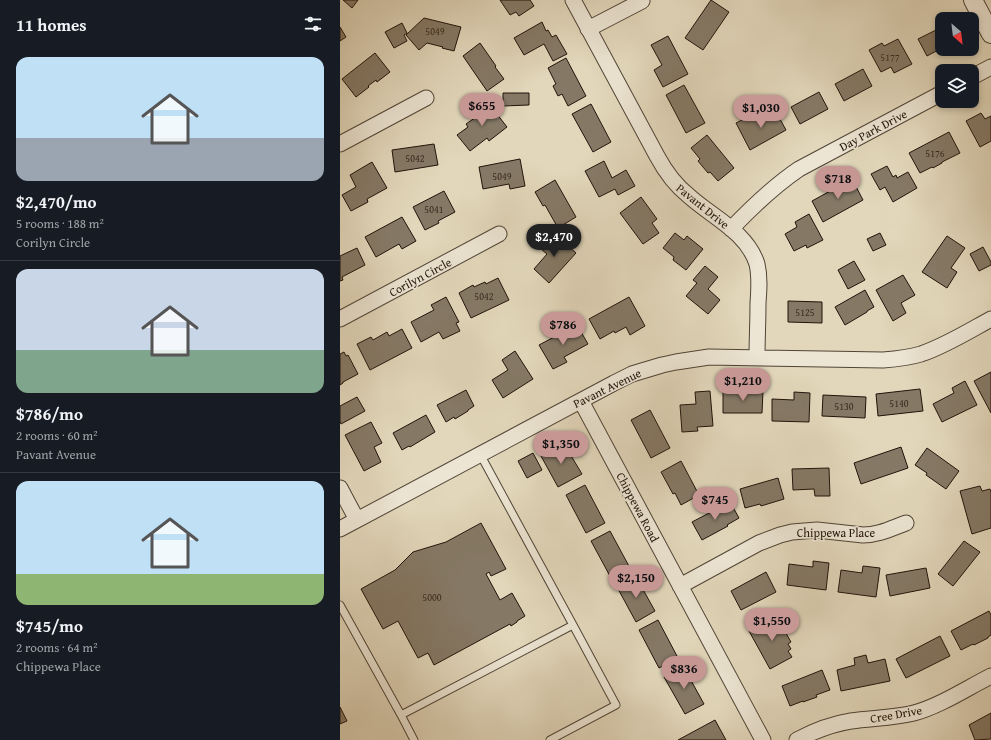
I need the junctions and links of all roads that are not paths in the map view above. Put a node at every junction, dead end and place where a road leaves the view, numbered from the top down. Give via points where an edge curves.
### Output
1 (573, 0) edge
2 (642, 0) edge
3 (973, 0) edge
4 (588, 29) junction
5 (991, 34) edge
6 (991, 67) edge
7 (979, 73) edge
8 (935, 97) edge
9 (426, 98) dead end
10 (340, 144) edge
11 (731, 229) junction
12 (499, 234) dead end
13 (340, 319) edge
14 (991, 319) edge
15 (757, 358) junction
16 (581, 400) junction
17 (480, 454) junction
18 (340, 488) edge
19 (357, 520) junction
20 (906, 522) dead end
21 (340, 529) edge
22 (680, 586) junction
23 (340, 605) edge
24 (573, 625) junction
25 (991, 676) edge
26 (401, 715) junction
27 (414, 740) edge
28 (550, 740) edge
29 (763, 740) edge
30 (797, 740) edge

1 - 4 street, Pavant Drive
2 - 4 street
3 - 5 street
4 - 11 street, Pavant Drive via 667,173 690,197
6 - 7 street
8 - 11 street, Day Park Drive via 788,176
9 - 10 street
11 - 15 street, Pavant Drive via 745,242 756,260 759,275
12 - 13 street, Corilyn Circle
14 - 15 street, Pavant Avenue via 922,354 908,357 883,360
15 - 16 street, Pavant Avenue via 709,357 669,363 632,374
16 - 17 street, Pavant Avenue
16 - 22 street, Chippewa Road
17 - 19 street, Pavant Avenue
17 - 24 lane
18 - 19 street
19 - 21 street, Pavant Avenue
20 - 22 street, Chippewa Place via 871,535 817,530 780,535 759,543
22 - 29 street, Chippewa Road
23 - 26 lane
24 - 26 lane
24 - 28 lane via 616,705
25 - 30 street, Cree Drive via 927,709 899,716 851,721 814,731
26 - 27 lane

